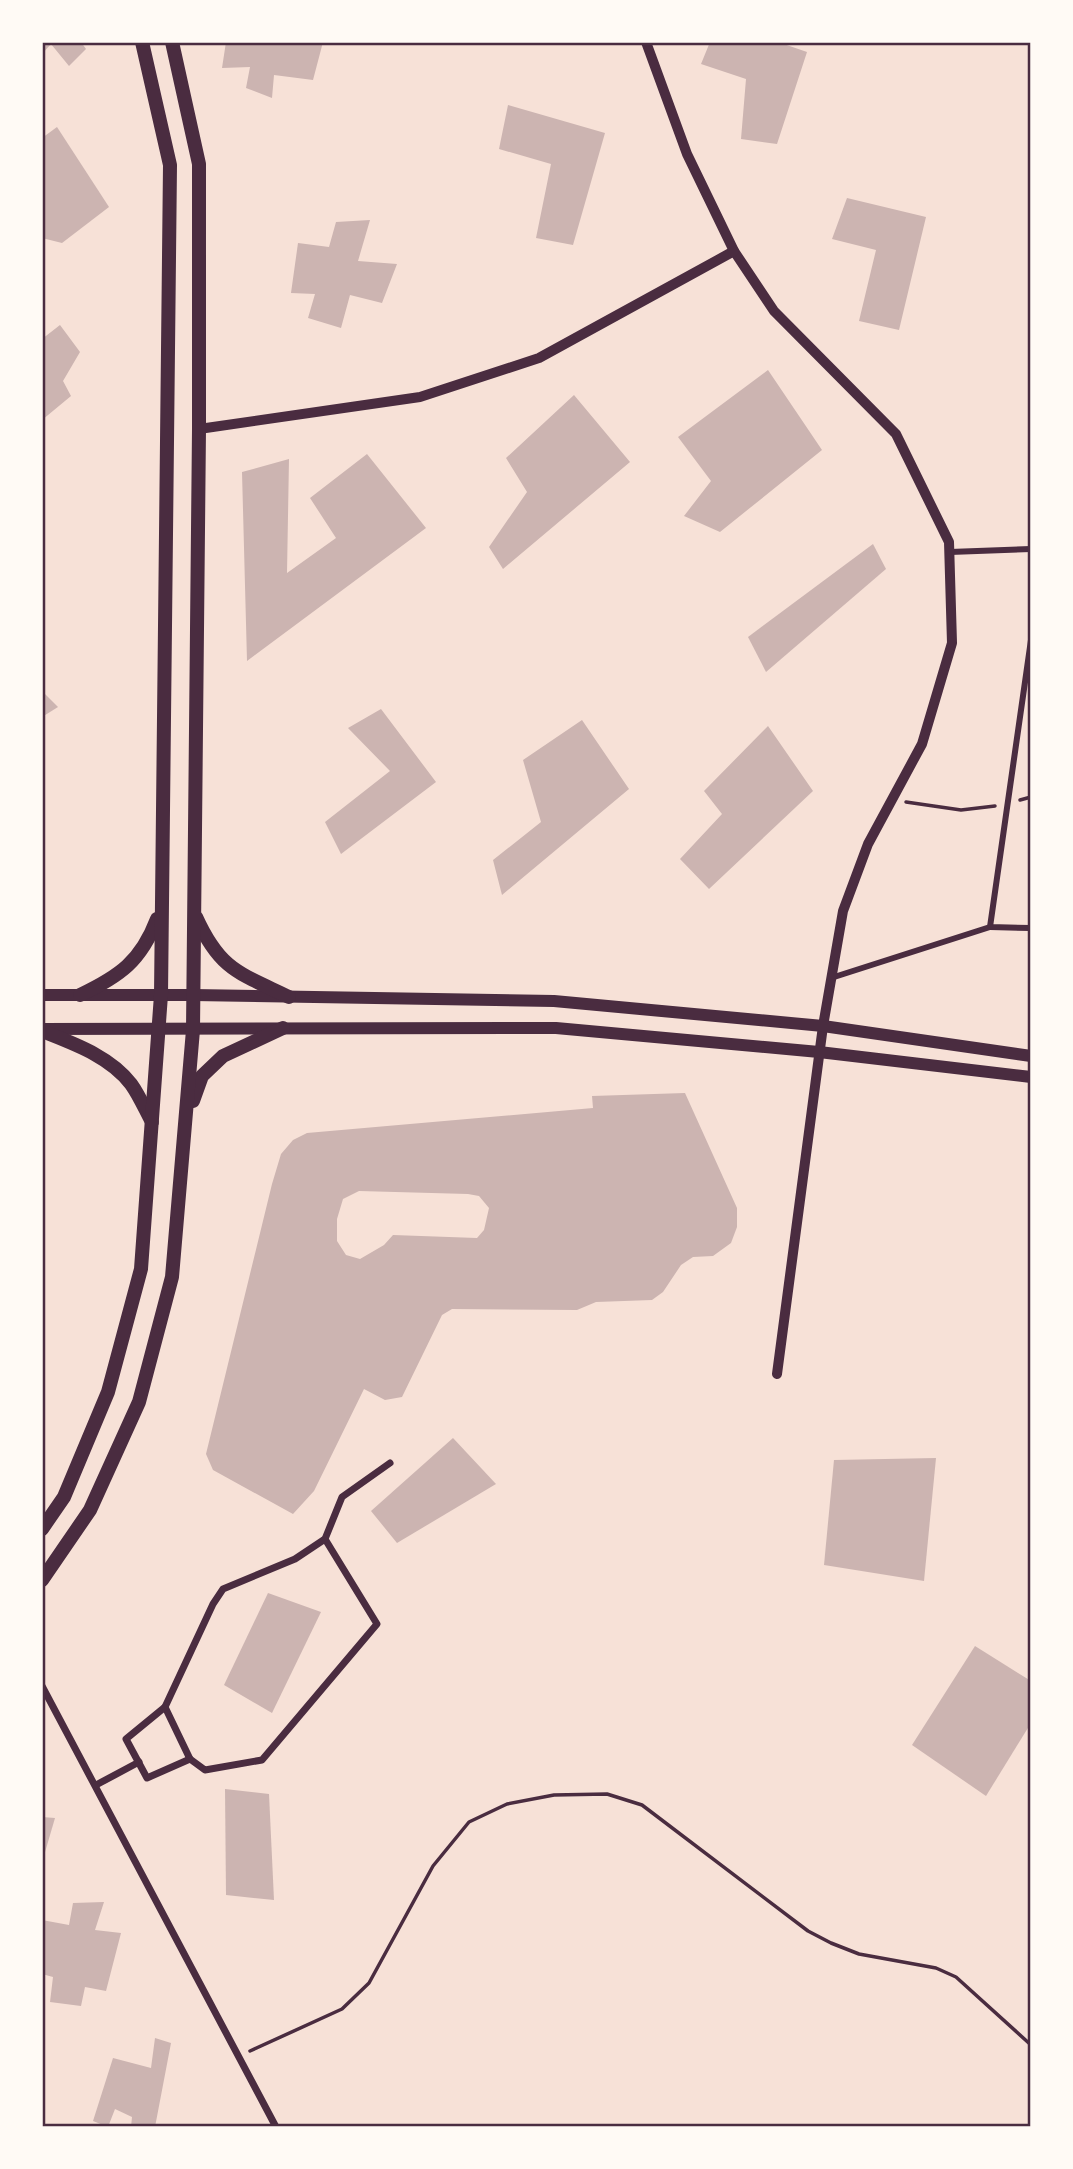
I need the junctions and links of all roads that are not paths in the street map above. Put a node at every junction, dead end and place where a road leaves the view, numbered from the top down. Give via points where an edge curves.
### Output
1 (142, 42) edge
2 (172, 42) edge
3 (646, 42) edge
4 (734, 251) junction
5 (199, 429) junction
6 (1031, 549) edge
7 (950, 552) junction
8 (1031, 640) edge
9 (162, 907) junction
10 (194, 911) junction
11 (990, 927) junction
12 (1031, 928) edge
13 (831, 978) junction
14 (42, 995) edge
15 (80, 995) junction
16 (160, 995) junction
17 (193, 995) junction
18 (289, 997) junction
19 (823, 1026) junction
20 (284, 1028) junction
21 (42, 1030) edge
22 (160, 1030) junction
23 (192, 1030) junction
24 (819, 1052) junction
25 (1031, 1056) edge
26 (1031, 1077) edge
27 (187, 1115) junction
28 (152, 1122) junction
29 (777, 1374) dead end
30 (390, 1463) dead end
31 (42, 1529) edge
32 (325, 1539) junction
33 (42, 1580) edge
34 (42, 1686) edge
35 (165, 1707) junction
36 (190, 1759) junction
37 (139, 1762) junction
38 (96, 1785) junction
39 (273, 2126) edge

1 - 9 main road via 170,165
2 - 5 main road via 199,164
3 - 4 street via 687,154
4 - 5 street via 539,358 420,397
4 - 7 street via 774,311 896,434
5 - 10 main road
6 - 7 street
7 - 13 street via 952,643 922,744 868,844 843,911
8 - 11 street
9 - 15 main road via 149,941 133,962 111,980
9 - 16 main road
10 - 17 main road
10 - 18 main road via 209,944 227,965
11 - 12 street
11 - 13 street
13 - 19 street
14 - 15 main road
15 - 16 main road
16 - 17 main road
16 - 22 main road
17 - 18 main road
17 - 23 main road
18 - 19 main road via 554,1002
19 - 24 street
19 - 25 main road
20 - 23 main road
20 - 24 main road via 556,1028
20 - 27 main road via 223,1056 202,1076
21 - 22 main road
21 - 28 main road via 107,1062 130,1082
22 - 23 main road
22 - 28 main road
23 - 27 main road
24 - 26 main road
24 - 29 street
27 - 33 main road via 172,1277 139,1402 90,1510
28 - 31 main road via 141,1269 111,1379 64,1497
30 - 32 street via 342,1497
32 - 35 street via 295,1559 223,1589
32 - 36 street via 377,1623 262,1760 205,1770
34 - 38 street
35 - 36 street
35 - 37 street via 126,1739
36 - 37 street via 147,1778
37 - 38 street
38 - 39 street

